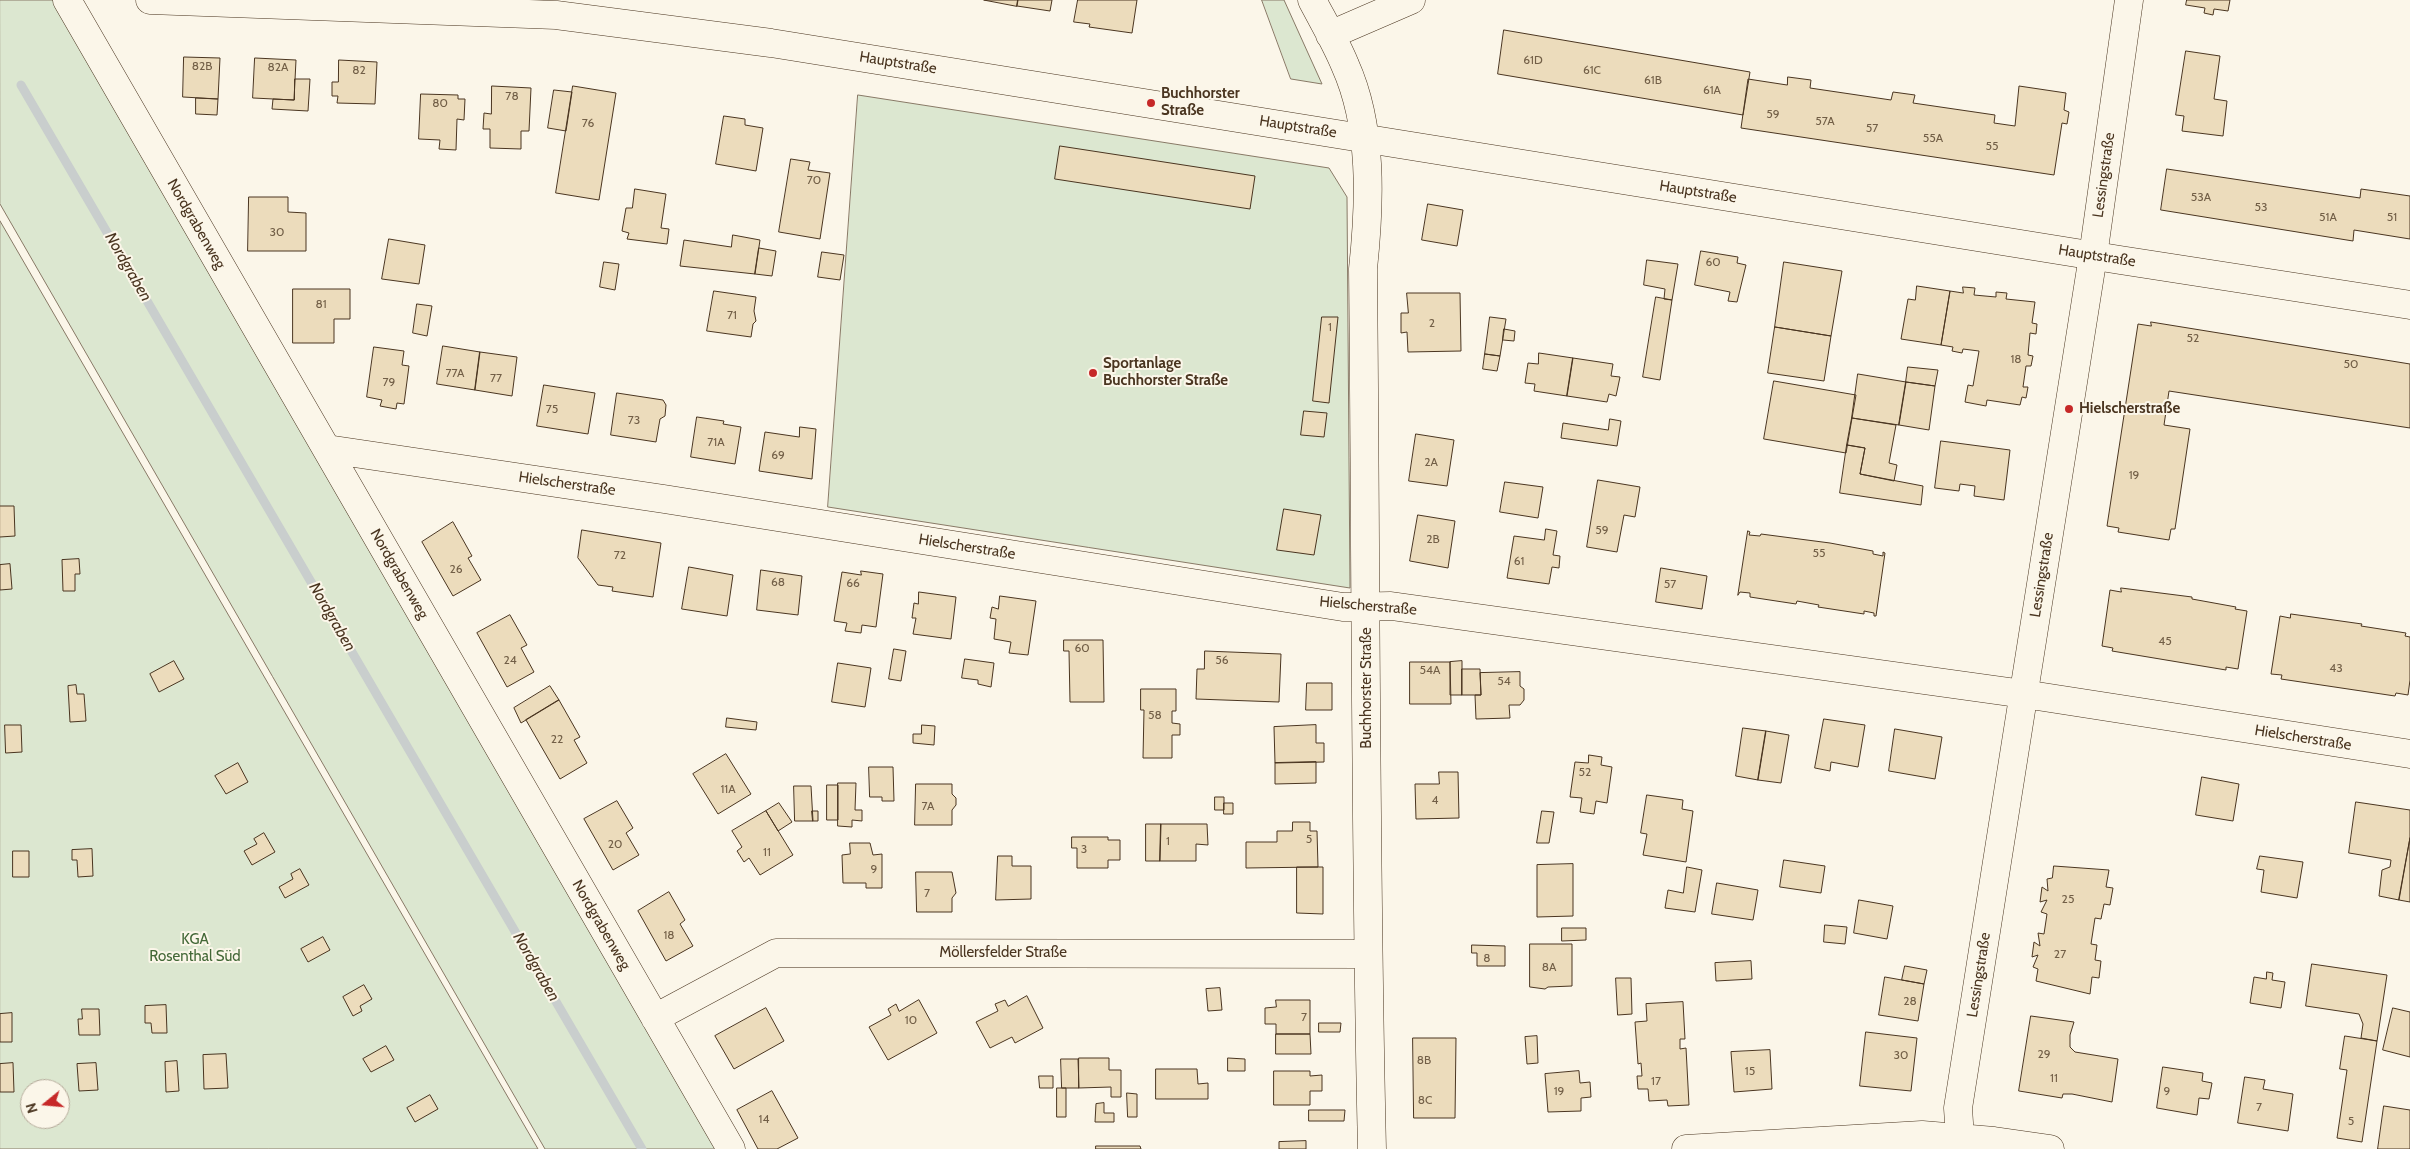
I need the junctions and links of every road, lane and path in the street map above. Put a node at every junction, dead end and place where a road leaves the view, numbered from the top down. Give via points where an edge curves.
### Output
1 (67, 0) edge
2 (150, 0) edge
3 (1312, 0) edge
4 (1411, 0) edge
5 (2129, 0) edge
6 (250, 1) edge
7 (556, 7) edge
8 (1330, 35) junction
9 (1366, 138) junction
10 (2093, 256) junction
11 (2410, 305) edge
12 (327, 449) junction
13 (1367, 607) junction
14 (2024, 694) junction
15 (2410, 754) edge
16 (1368, 954) junction
17 (655, 1018) junction
18 (1961, 1143) edge
19 (730, 1149) edge
20 (1372, 1149) edge
21 (1686, 1149) edge
22 (2050, 1149) edge

1 - 12 street, Nordgrabenweg
2 - 6 street, Hauptstraße
3 - 8 street, Buchhorster Straße
4 - 8 street
5 - 10 street, Lessingstraße
6 - 7 street, Hauptstraße
7 - 9 street, Hauptstraße
8 - 9 street, Buchhorster Straße via 1346,66
9 - 10 street, Hauptstraße
9 - 13 street, Buchhorster Straße via 1367,233 1363,269
10 - 11 street, Hauptstraße
10 - 14 street, Lessingstraße
12 - 13 street, Hielscherstraße via 1343,606
12 - 17 street, Nordgrabenweg
13 - 14 street, Hielscherstraße via 1391,606
13 - 16 street, Buchhorster Straße
14 - 15 street, Hielscherstraße
14 - 18 street, Lessingstraße via 1958,1108
16 - 17 street, Möllersfelder Straße via 776,952
16 - 20 street, Buchhorster Straße
17 - 19 street, Nordgrabenweg
18 - 21 street via 1922,1135
18 - 22 street

